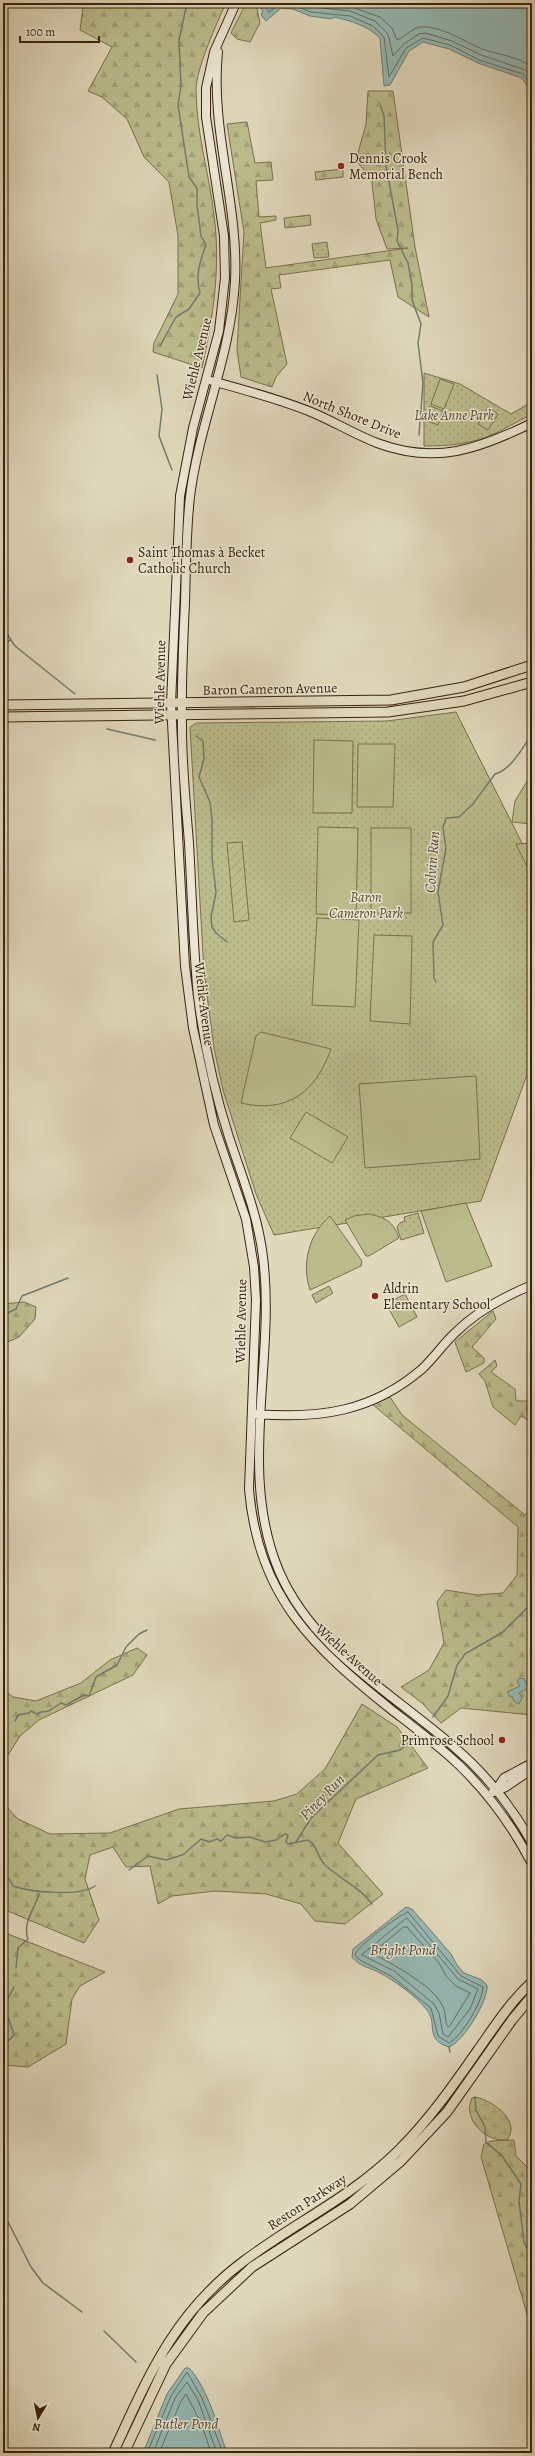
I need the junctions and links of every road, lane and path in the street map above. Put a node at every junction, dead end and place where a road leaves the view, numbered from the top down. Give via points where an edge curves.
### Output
1 (236, 3) edge
2 (219, 39) junction
3 (207, 379) junction
4 (216, 382) junction
5 (532, 423) edge
6 (532, 665) edge
7 (532, 682) edge
8 (171, 704) junction
9 (182, 704) junction
10 (3, 705) edge
11 (182, 716) junction
12 (3, 717) edge
13 (172, 717) junction
14 (532, 1285) edge
15 (251, 1414) junction
16 (261, 1415) junction
17 (532, 1763) edge
18 (532, 1769) edge
19 (496, 1790) junction
20 (486, 1794) junction
21 (532, 1843) edge
22 (532, 1864) edge
23 (532, 1982) edge
24 (532, 1996) edge
25 (113, 2453) edge
26 (124, 2453) edge

1 - 2 main road, Wiehle Avenue
2 - 3 main road, Wiehle Avenue via 208,72 205,103 222,215 225,278 219,331
2 - 4 main road, Wiehle Avenue via 216,106 232,215 235,258 232,314
3 - 4 main road, North Shore Drive
3 - 8 main road, Wiehle Avenue via 190,440 180,496
4 - 5 main road, North Shore Drive via 304,409 377,443 416,452 474,448 500,440
4 - 9 main road, Wiehle Avenue via 199,448 190,498
6 - 9 main road, Baron Cameron Avenue via 464,687 403,698 349,702
7 - 11 main road, Baron Cameron Avenue via 464,701 404,711
8 - 9 main road, Baron Cameron Avenue
8 - 10 main road, Baron Cameron Avenue
8 - 13 main road, Wiehle Avenue
9 - 11 main road, Wiehle Avenue
11 - 13 main road, Baron Cameron Avenue
11 - 16 main road, Wiehle Avenue via 195,965 203,1034 221,1112 255,1215 264,1260
12 - 13 main road, Baron Cameron Avenue
13 - 15 main road, Wiehle Avenue via 185,958 191,1021 208,1104 242,1203 252,1249 256,1300
14 - 16 main road via 482,1310 454,1334 421,1370 396,1387 364,1403 341,1411 313,1416
15 - 16 main road
15 - 20 main road, Wiehle Avenue via 250,1501 260,1550 288,1609 305,1633 342,1669 458,1765
16 - 19 main road, Wiehle Avenue via 261,1505 272,1551 285,1584 303,1613 322,1637 348,1661 467,1759
17 - 19 main road via 504,1778
18 - 19 main road via 506,1787
19 - 20 main road
19 - 21 main road, Wiehle Avenue
20 - 22 main road, Wiehle Avenue via 510,1826
23 - 25 main road, Reston Parkway via 502,2016 434,2111 397,2152 343,2197 244,2260 197,2304 176,2330 154,2365
24 - 26 main road, Reston Parkway via 447,2112 401,2161 350,2204 252,2267 202,2313 166,2364

